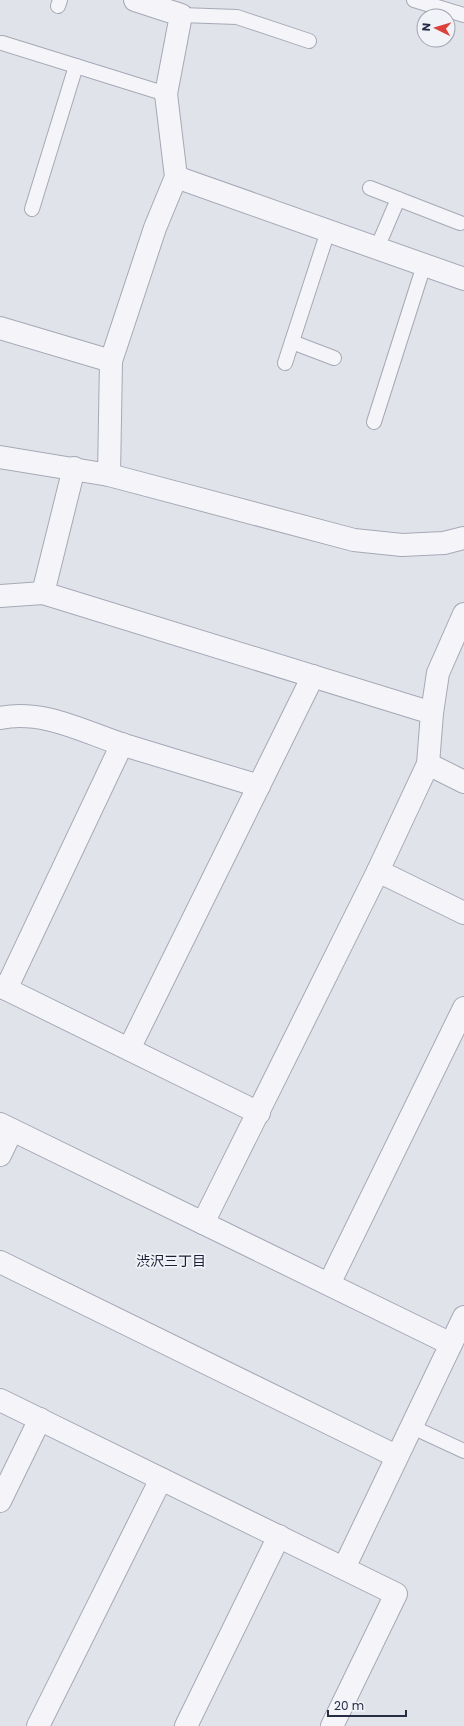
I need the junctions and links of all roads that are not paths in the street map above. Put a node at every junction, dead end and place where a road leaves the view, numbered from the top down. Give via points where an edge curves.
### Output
1 (135, 0) edge
2 (414, 0) edge
3 (180, 15) junction
4 (464, 15) edge
5 (309, 41) dead end
6 (2, 43) dead end
7 (76, 66) junction
8 (166, 94) junction
9 (176, 177) junction
10 (370, 188) dead end
11 (398, 199) junction
12 (32, 208) dead end
13 (460, 224) dead end
14 (328, 231) junction
15 (377, 248) junction
16 (424, 265) junction
17 (464, 279) edge
18 (0, 328) edge
19 (292, 342) junction
20 (334, 358) dead end
21 (111, 361) junction
22 (285, 363) dead end
23 (374, 422) dead end
24 (0, 457) edge
25 (74, 468) junction
26 (109, 475) junction
27 (464, 538) edge
28 (43, 593) junction
29 (0, 596) edge
30 (464, 614) edge
31 (313, 676) junction
32 (432, 713) junction
33 (0, 718) edge
34 (122, 744) junction
35 (428, 764) junction
36 (464, 782) edge
37 (259, 786) junction
38 (378, 871) junction
39 (464, 913) edge
40 (3, 988) edge
41 (464, 1008) edge
42 (129, 1049) junction
43 (259, 1113) junction
44 (6, 1127) edge
45 (0, 1155) edge
46 (203, 1223) junction
47 (0, 1262) edge
48 (329, 1284) junction
49 (464, 1316) edge
50 (451, 1344) junction
51 (0, 1400) edge
52 (40, 1419) junction
53 (410, 1426) junction
54 (464, 1451) edge
55 (396, 1456) junction
56 (161, 1479) junction
57 (0, 1500) edge
58 (279, 1536) junction
59 (344, 1568) junction
60 (38, 1726) edge
61 (186, 1726) edge
62 (332, 1726) edge

1 - 3 street
2 - 4 lane
3 - 5 lane via 236,17
3 - 8 street
6 - 7 lane
7 - 8 lane
7 - 12 lane
8 - 9 street
9 - 14 street
9 - 21 street via 155,228
10 - 11 lane
11 - 13 lane
11 - 15 lane
14 - 15 street
14 - 19 lane
15 - 16 street
16 - 17 street
16 - 23 lane
18 - 21 street
19 - 20 lane
19 - 22 lane
21 - 26 street
24 - 25 street
25 - 26 street
25 - 28 street
26 - 27 street via 354,540 402,545 444,543
28 - 29 street
28 - 31 street
30 - 32 street via 438,673
31 - 32 street
31 - 37 street
32 - 35 street
33 - 34 street via 16,715 40,717
34 - 37 street
34 - 40 street
35 - 36 street
35 - 38 street
37 - 42 street
38 - 39 street
38 - 43 street
40 - 42 street
41 - 48 street
42 - 43 street
43 - 46 street
44 - 45 street
44 - 46 street
46 - 48 street
47 - 55 street
48 - 50 street
49 - 50 street
50 - 53 street
51 - 52 street
52 - 56 street
52 - 57 street
53 - 54 lane
53 - 55 street
55 - 59 street
56 - 58 street
56 - 60 street
58 - 59 street
58 - 61 street
59 - 62 street via 396,1594

